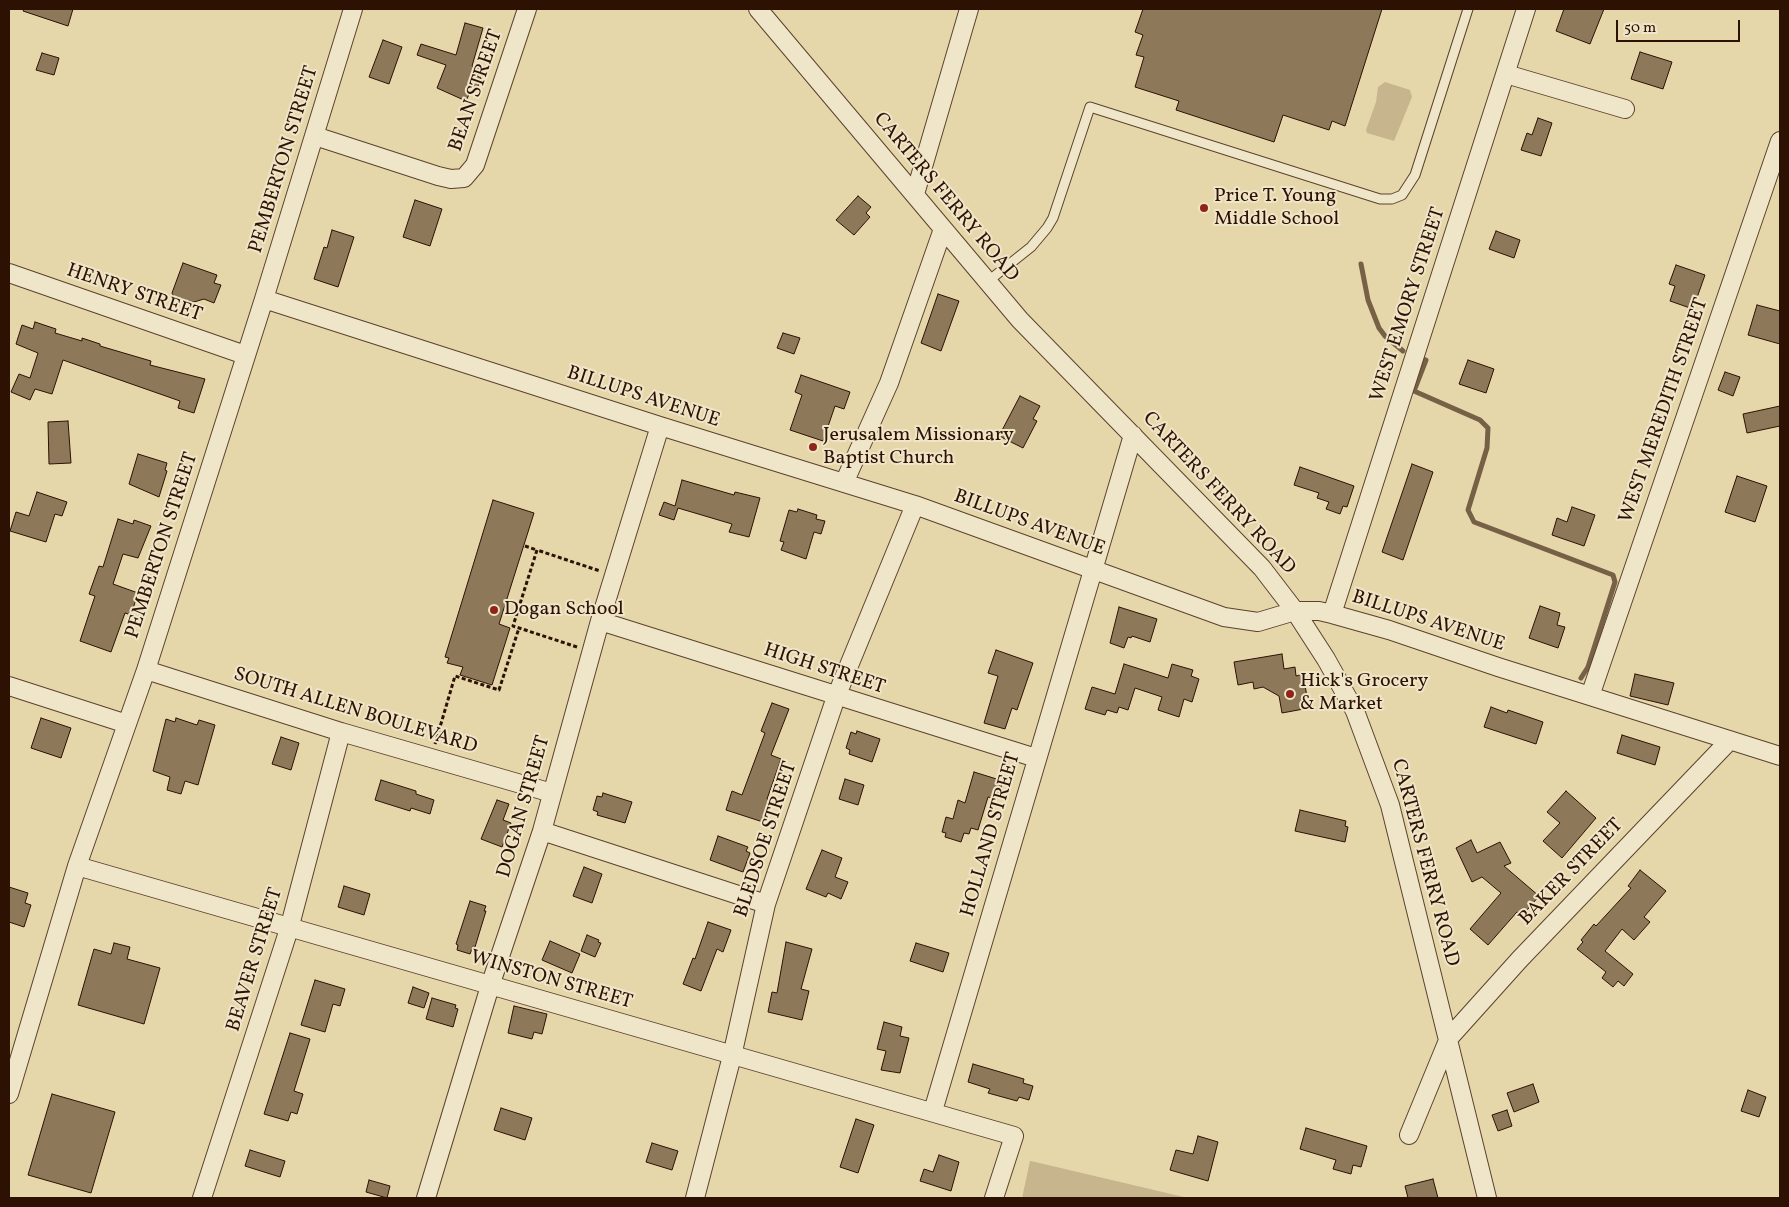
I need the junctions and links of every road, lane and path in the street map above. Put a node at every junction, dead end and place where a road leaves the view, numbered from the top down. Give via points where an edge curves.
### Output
1 (353, 9) edge
2 (527, 9) edge
3 (758, 9) edge
4 (970, 9) edge
5 (1468, 9) edge
6 (1526, 9) edge
7 (1506, 74) junction
8 (1625, 109) dead end
9 (315, 136) junction
10 (1780, 141) edge
11 (915, 194) junction
12 (943, 229) junction
13 (9, 273) edge
14 (987, 282) junction
15 (264, 299) junction
16 (245, 355) junction
17 (660, 426) junction
18 (1133, 434) junction
19 (844, 482) junction
20 (915, 505) junction
21 (525, 546) dead end
22 (537, 550) junction
23 (1093, 571) junction
24 (614, 575) junction
25 (1295, 610) junction
26 (1332, 614) junction
27 (600, 621) junction
28 (519, 628) junction
29 (592, 652) junction
30 (146, 670) junction
31 (9, 686) edge
32 (1590, 696) junction
33 (836, 697) junction
34 (128, 724) junction
35 (342, 732) junction
36 (1730, 740) junction
37 (1780, 756) edge
38 (431, 757) junction
39 (1036, 758) junction
40 (552, 792) junction
41 (542, 831) junction
42 (77, 866) junction
43 (766, 904) junction
44 (290, 929) junction
45 (490, 986) junction
46 (1449, 1038) junction
47 (732, 1056) junction
48 (9, 1089) edge
49 (933, 1111) junction
50 (1409, 1135) dead end
51 (202, 1198) edge
52 (426, 1198) edge
53 (695, 1198) edge
54 (994, 1198) edge
55 (1487, 1198) edge

1 - 9 street, PEMBERTON STREET
2 - 9 street, BEAN STREET via 476,166 470,173 458,179 438,176
3 - 11 street, CARTERS FERRY ROAD
4 - 11 street
5 - 14 lane via 1415,175 1402,195 1380,199 1090,107 1053,218 1031,247
6 - 7 street, WEST EMORY STREET
7 - 8 street
7 - 26 street, WEST EMORY STREET
9 - 15 street, PEMBERTON STREET
10 - 32 street, WEST MEREDITH STREET
11 - 12 street, CARTERS FERRY ROAD
12 - 14 street, CARTERS FERRY ROAD
12 - 19 street via 889,383
13 - 16 street, HENRY STREET
14 - 18 street, CARTERS FERRY ROAD via 1020,320
15 - 16 street, PEMBERTON STREET
15 - 17 street, BILLUPS AVENUE
16 - 30 street, PEMBERTON STREET
17 - 19 street, BILLUPS AVENUE
17 - 24 street, DOGAN STREET
18 - 23 street, HOLLAND STREET
18 - 25 street, CARTERS FERRY ROAD via 1242,546
19 - 20 street, BILLUPS AVENUE
20 - 23 street, BILLUPS AVENUE
20 - 33 street, BLEDSOE STREET
21 - 22 path
22 - 24 path
22 - 28 path via 513,626
23 - 25 street, BILLUPS AVENUE via 1240,620 1258,622
23 - 39 street, HOLLAND STREET
24 - 27 street, DOGAN STREET
25 - 26 street, BILLUPS AVENUE
25 - 46 street, CARTERS FERRY ROAD via 1355,711 1380,774 1398,832
26 - 32 street, BILLUPS AVENUE
27 - 29 street, DOGAN STREET
27 - 33 street, HIGH STREET
28 - 29 path
28 - 38 path via 499,690 455,676
29 - 40 street, DOGAN STREET
30 - 34 street, PEMBERTON STREET
30 - 35 street, SOUTH ALLEN BOULEVARD
31 - 34 street
32 - 36 street, BILLUPS AVENUE
33 - 39 street, HIGH STREET
33 - 43 street, BLEDSOE STREET
34 - 42 street, PEMBERTON STREET
35 - 38 street, SOUTH ALLEN BOULEVARD
35 - 44 street, BEAVER STREET
36 - 37 street, BILLUPS AVENUE
36 - 46 street, BAKER STREET
38 - 40 street, SOUTH ALLEN BOULEVARD
39 - 49 street, HOLLAND STREET
40 - 41 street, DOGAN STREET
41 - 43 street
41 - 45 street, DOGAN STREET
42 - 44 street, WINSTON STREET
42 - 48 street, PEMBERTON STREET
43 - 47 street, BLEDSOE STREET
44 - 45 street, WINSTON STREET
44 - 51 street, BEAVER STREET
45 - 47 street, WINSTON STREET
45 - 52 street, DOGAN STREET
46 - 50 street
46 - 55 street, CARTERS FERRY ROAD
47 - 49 street, WINSTON STREET
47 - 53 street, BLEDSOE STREET
49 - 54 street, WINSTON STREET via 1014,1136

